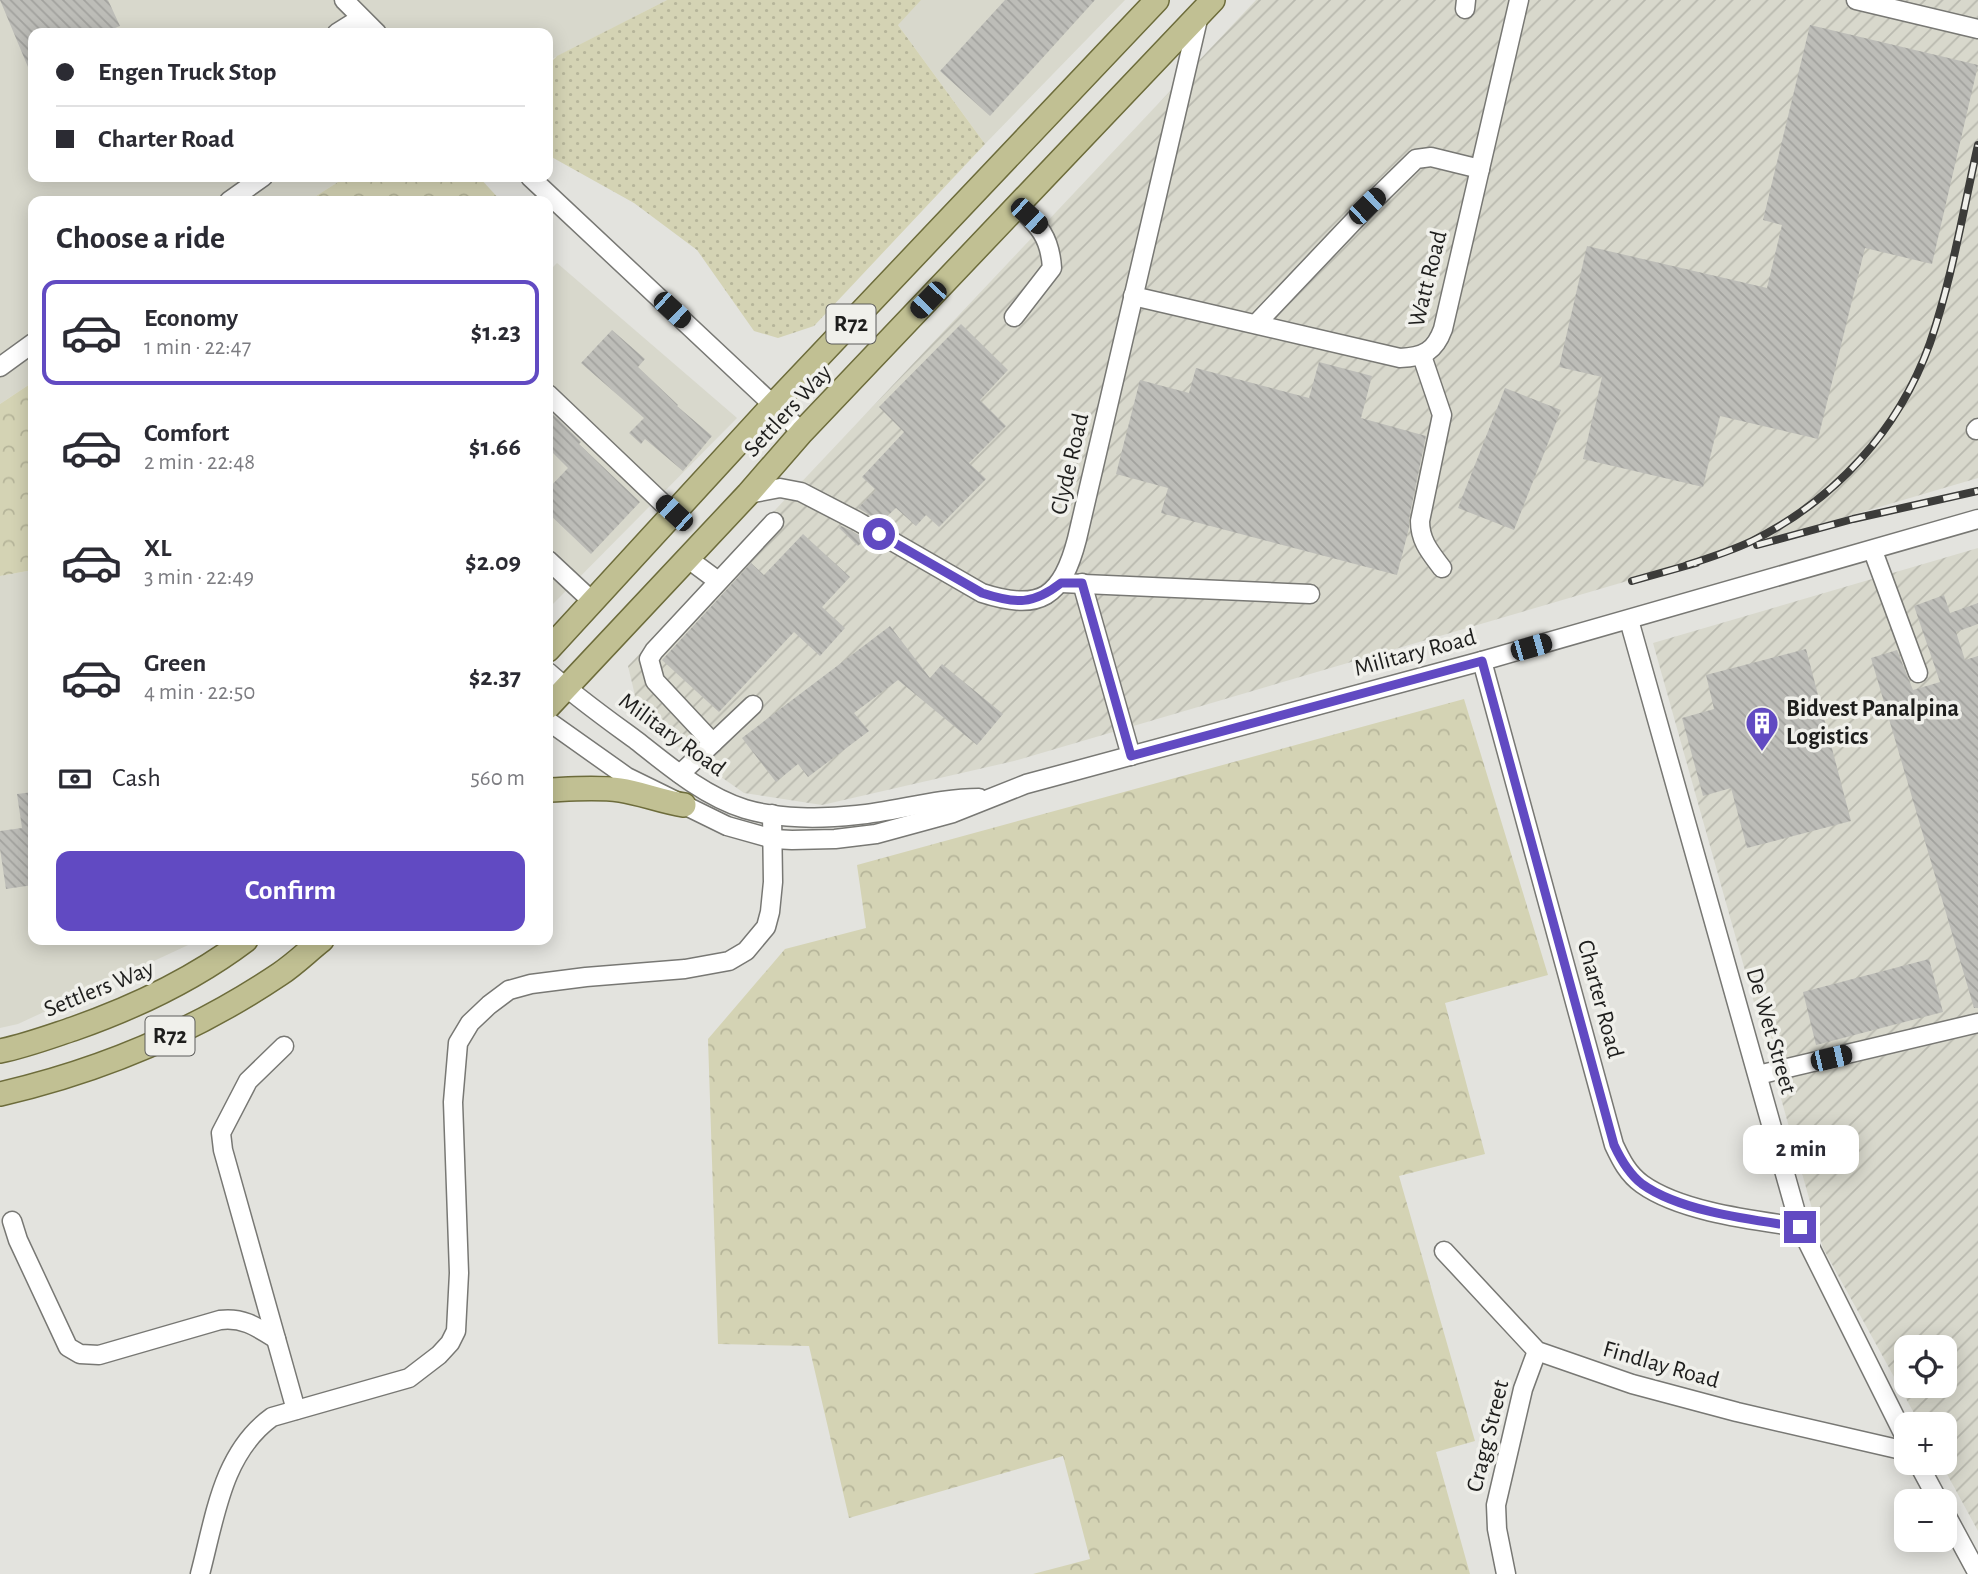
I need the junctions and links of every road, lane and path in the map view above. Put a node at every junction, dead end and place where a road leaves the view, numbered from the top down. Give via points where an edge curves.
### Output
1 (344, 0) edge
2 (1157, 0) edge
3 (1519, 0) edge
4 (1856, 0) edge
5 (1206, 8) edge
6 (361, 18) junction
7 (345, 28) edge
8 (372, 28) edge
9 (1978, 29) edge
10 (1480, 169) junction
11 (256, 182) edge
12 (535, 182) edge
13 (236, 196) edge
14 (550, 196) edge
15 (553, 199) edge
16 (1018, 206) junction
17 (1133, 296) junction
18 (1014, 317) dead end
19 (1256, 324) junction
20 (28, 347) edge
21 (1422, 356) junction
22 (0, 367) edge
23 (553, 399) edge
24 (773, 405) junction
25 (802, 432) junction
26 (748, 494) junction
27 (674, 513) junction
28 (774, 522) dead end
29 (1977, 523) edge
30 (1873, 551) junction
31 (687, 558) junction
32 (553, 565) edge
33 (1442, 568) dead end
34 (718, 581) junction
35 (1061, 583) junction
36 (1082, 583) junction
37 (1310, 594) dead end
38 (593, 602) junction
39 (1629, 620) junction
40 (553, 645) edge
41 (1482, 661) junction
42 (1918, 673) dead end
43 (556, 680) edge
44 (753, 705) dead end
45 (553, 725) edge
46 (713, 743) junction
47 (1131, 756) junction
48 (680, 774) junction
49 (553, 790) edge
50 (986, 798) junction
51 (684, 805) junction
52 (772, 814) junction
53 (773, 839) junction
54 (239, 945) edge
55 (316, 945) edge
56 (1978, 1023) edge
57 (284, 1046) dead end
58 (0, 1051) edge
59 (1758, 1074) junction
60 (0, 1094) edge
61 (12, 1221) dead end
62 (1800, 1227) junction
63 (1444, 1251) dead end
64 (276, 1339) junction
65 (1537, 1352) junction
66 (296, 1410) junction
67 (1894, 1415) edge
68 (1894, 1448) edge
69 (1957, 1535) edge
70 (200, 1574) edge
71 (1506, 1574) edge
72 (1978, 1574) edge

1 - 6 street
2 - 24 main road, Settlers Way / R72
3 - 10 street, Watt Road
4 - 9 street
5 - 16 main road, Settlers Way / R72
5 - 17 street, Clyde Road
6 - 7 street
6 - 8 street
10 - 19 street via 1431,157 1416,159
10 - 21 street, Watt Road via 1443,329 1433,348
11 - 13 street
12 - 14 street
15 - 24 street
16 - 18 street via 1040,226 1051,250 1052,268
16 - 25 main road, Settlers Way / R72
17 - 19 street, Watt Road
17 - 35 street, Clyde Road via 1077,540
19 - 21 street, Watt Road via 1400,358
20 - 22 street
21 - 33 street via 1442,415 1420,532 1422,542
23 - 27 street
24 - 25 street
24 - 27 main road, Settlers Way / R72
25 - 26 main road, Settlers Way / R72
26 - 31 main road, Settlers Way / R72
26 - 35 street via 780,488 801,492 982,593 1001,599 1045,596
27 - 38 main road, Settlers Way / R72
28 - 34 street
29 - 30 street, Military Road
30 - 39 street, Military Road
30 - 42 street
31 - 34 street
31 - 43 main road, Settlers Way / R72
32 - 38 street
34 - 46 street via 649,659 655,681
35 - 36 street
36 - 37 street
36 - 47 street
38 - 40 main road, Settlers Way / R72
39 - 41 street, Military Road
39 - 59 street, De Wet Street
41 - 47 street, Military Road
41 - 62 street, Charter Road via 1621,1160 1642,1184 1659,1194 1734,1217
43 - 48 street, Military Road
44 - 46 street
45 - 51 street, Military Road via 627,778
46 - 48 street
47 - 50 street, Military Road
48 - 52 street, Military Road via 720,799
49 - 51 main road via 622,790
50 - 52 street, Military Road via 858,815
50 - 53 street, Military Road via 953,813 876,834
51 - 53 street, Military Road via 727,826
52 - 53 street
53 - 66 street via 770,912 766,927 746,951 729,961 685,969 531,984 509,990 470,1023 458,1043 453,1102 459,1273 456,1331 439,1355 409,1378
54 - 58 main road, Settlers Way / R72 via 175,987 119,1013
55 - 60 main road, R72 via 282,973 192,1026 135,1052
56 - 59 street
57 - 64 street via 248,1081 221,1133
59 - 62 street, De Wet Street
61 - 64 street via 68,1347 80,1354 99,1355 233,1318
62 - 67 street, De Wet Street
63 - 65 street, Findlay Road
64 - 66 street
65 - 68 street, Findlay Road via 1632,1384
65 - 71 street, Cragg Street via 1523,1389 1496,1505
66 - 70 street via 272,1417 255,1429 240,1449 225,1480
69 - 72 street

